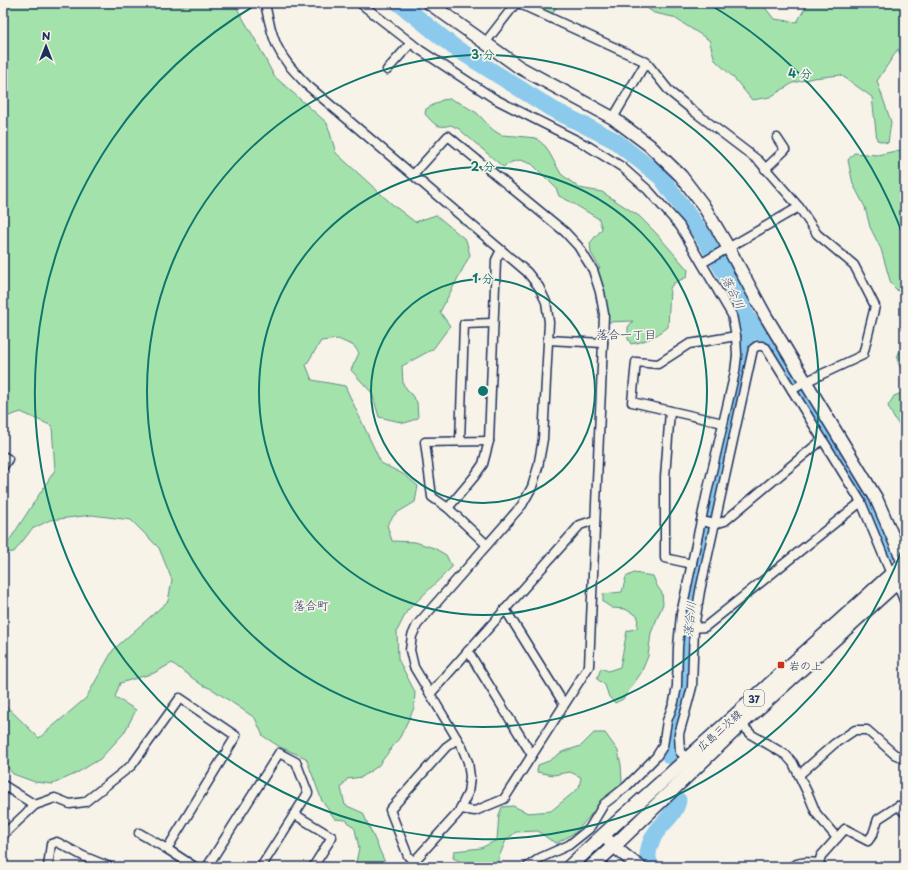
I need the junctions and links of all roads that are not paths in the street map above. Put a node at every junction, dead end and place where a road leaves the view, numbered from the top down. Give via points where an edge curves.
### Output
1 (265, 3) edge
2 (360, 3) edge
3 (429, 3) edge
4 (517, 3) edge
5 (411, 43) junction
6 (485, 43) junction
7 (646, 62) junction
8 (387, 70) dead end
9 (613, 118) junction
10 (777, 138) dead end
11 (765, 169) junction
12 (413, 175) junction
13 (799, 207) junction
14 (725, 249) junction
15 (501, 250) junction
16 (704, 262) junction
17 (493, 323) junction
18 (736, 336) junction
19 (548, 340) junction
20 (603, 343) junction
21 (805, 382) junction
22 (792, 390) junction
23 (670, 411) junction
24 (723, 422) junction
25 (822, 440) junction
26 (460, 441) junction
27 (488, 441) junction
28 (3, 456) edge
29 (3, 467) edge
30 (861, 502) junction
31 (448, 508) junction
32 (595, 520) junction
33 (707, 523) junction
34 (487, 545) junction
35 (692, 564) junction
36 (901, 570) edge
37 (905, 603) edge
38 (505, 609) junction
39 (694, 628) junction
40 (468, 651) junction
41 (430, 694) junction
42 (564, 704) junction
43 (741, 724) junction
44 (457, 739) junction
45 (532, 755) junction
46 (905, 759) edge
47 (692, 762) junction
48 (799, 775) junction
49 (3, 785) edge
50 (35, 805) junction
51 (460, 809) junction
52 (294, 814) junction
53 (905, 814) edge
54 (139, 833) dead end
55 (3, 835) edge
56 (602, 835) junction
57 (837, 838) junction
58 (613, 847) junction
59 (167, 849) junction
60 (412, 864) edge
61 (821, 865) edge
62 (48, 867) edge
63 (110, 867) edge
64 (195, 867) edge
65 (207, 867) edge
66 (262, 867) edge
67 (313, 867) edge
68 (527, 867) edge
69 (569, 867) edge
70 (591, 867) edge
71 (640, 867) edge
72 (791, 867) edge

1 - 12 street via 277,48 288,65 307,85
2 - 5 street
3 - 6 street
4 - 6 street
4 - 7 street
5 - 8 street
5 - 16 street via 495,99 588,146 622,167 648,190 680,226
6 - 9 street via 519,67
7 - 9 street
7 - 11 street via 670,92 759,161
9 - 14 street via 649,145 681,176 703,204
10 - 11 street via 785,150
11 - 13 street
12 - 15 street
12 - 20 street via 448,136 565,232 578,246 593,270 604,314
13 - 14 street
13 - 21 street via 818,234 854,265 875,306 864,355
14 - 16 street
14 - 21 street
15 - 17 street via 496,260
15 - 19 street via 527,272 539,287 546,302
16 - 18 street via 732,315
17 - 26 street via 464,324
17 - 27 street
18 - 23 street via 689,344 658,364 636,362 632,402
18 - 24 street via 735,372
19 - 20 street
19 - 34 street via 543,439 538,467 532,487 522,505
20 - 32 street
21 - 22 street
21 - 36 street via 876,498
22 - 25 street
22 - 33 street via 766,348 757,346 753,349
23 - 24 street
23 - 35 street via 665,558
24 - 33 street
25 - 30 street
25 - 33 street via 725,521
26 - 27 street
26 - 31 street via 425,442 432,497
27 - 31 street via 483,464
28 - 29 street via 8,459
30 - 36 street
30 - 39 street via 705,627
31 - 34 street
32 - 38 street via 580,525
32 - 42 street via 589,666
33 - 35 street
33 - 39 street
34 - 41 street via 417,625 412,636 410,650 414,667
35 - 68 street via 681,614 677,686 663,746 656,757 626,787 604,804 588,829 569,845
36 - 37 street
36 - 43 main road, 広島三次線 / 37
36 - 47 main road, 広島三次線 / 37
38 - 40 street
38 - 42 street
39 - 47 street via 692,687 679,734 680,752
40 - 41 street
40 - 45 street
41 - 44 street
42 - 45 street
43 - 47 main road, 広島三次線 / 37
43 - 48 street via 752,735 786,755
44 - 51 street via 468,762 470,777 468,793
44 - 60 street via 446,747 390,810
45 - 51 street via 504,799 474,811
46 - 48 street via 894,754 867,730 855,730 834,744
47 - 56 main road, 広島三次線 / 37
47 - 58 main road, 広島三次線 / 37
48 - 57 street via 816,813
49 - 50 street
50 - 55 street
50 - 59 street via 55,798 70,804 85,802 132,765 180,698 236,736
51 - 60 street
52 - 65 street via 308,792 296,762 279,754
52 - 66 street
52 - 67 street via 332,837
53 - 57 street via 898,806 878,819 868,841 845,829
54 - 59 street
56 - 58 street
56 - 69 main road, 広島三次線 / 37
57 - 61 street via 821,856
58 - 70 main road, 広島三次線 / 37
58 - 71 street
59 - 64 street
61 - 72 street via 805,862
62 - 63 street via 51,844 57,842

